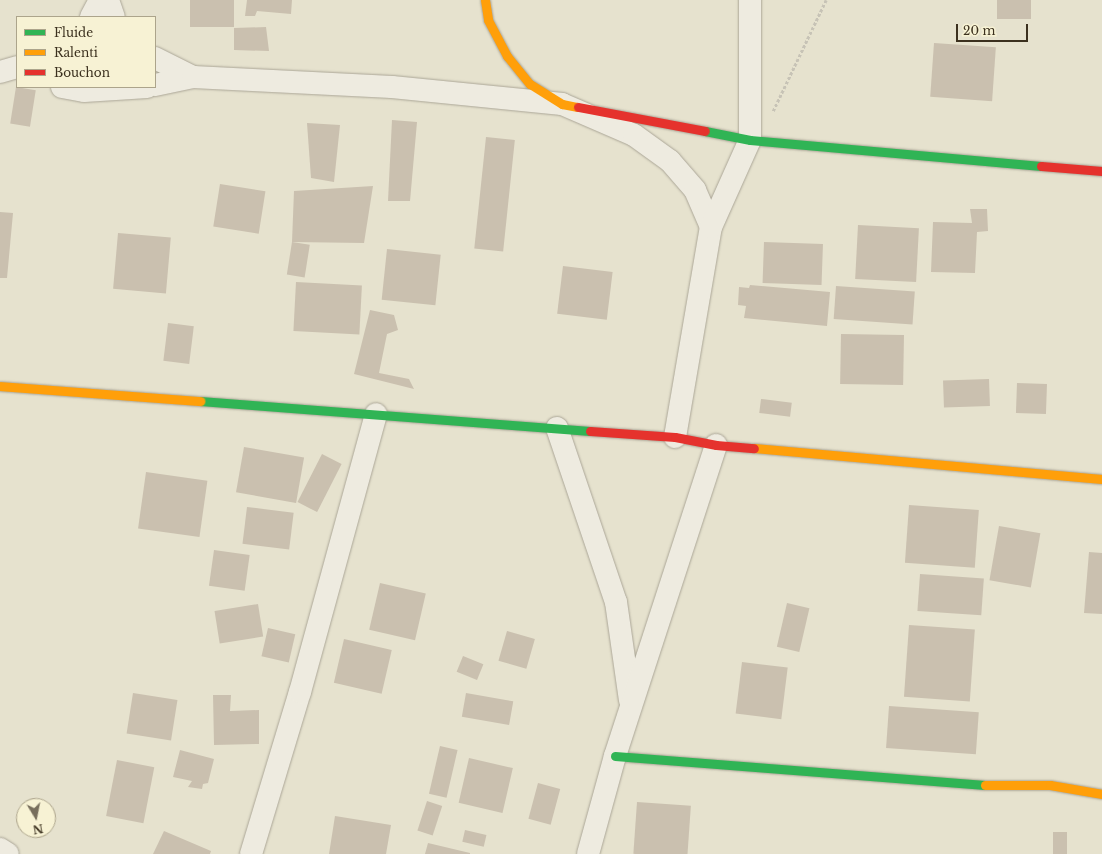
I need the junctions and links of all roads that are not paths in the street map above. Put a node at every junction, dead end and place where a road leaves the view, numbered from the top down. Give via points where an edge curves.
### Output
1 (100, 0) edge
2 (108, 0) edge
3 (484, 0) edge
4 (750, 0) edge
5 (92, 16) edge
6 (114, 16) edge
7 (156, 58) edge
8 (16, 67) edge
9 (0, 72) edge
10 (0, 76) edge
11 (193, 77) junction
12 (16, 79) edge
13 (156, 85) edge
14 (68, 88) edge
15 (130, 88) edge
16 (562, 104) junction
17 (750, 140) junction
18 (1102, 171) edge
19 (711, 227) junction
20 (0, 386) edge
21 (376, 414) junction
22 (557, 428) junction
23 (675, 437) junction
24 (716, 445) junction
25 (1102, 479) edge
26 (631, 706) junction
27 (615, 756) junction
28 (1102, 794) edge
29 (0, 848) edge
30 (8, 854) edge
31 (251, 854) edge
32 (588, 854) edge

1 - 5 street
2 - 6 street
3 - 16 street via 488,20 507,56 530,84
4 - 17 street
7 - 11 street
8 - 9 street
10 - 12 street
11 - 13 street
11 - 16 street via 392,87
14 - 15 street via 84,91
16 - 17 street
16 - 19 street via 634,135 670,160 696,190
17 - 18 street
17 - 19 street
19 - 23 street
20 - 21 street
21 - 22 street
21 - 31 street via 302,684
22 - 23 street
22 - 26 street via 616,602
23 - 24 street
24 - 25 street
24 - 26 street
26 - 27 street
27 - 28 street via 977,784 1050,785
27 - 32 street
29 - 30 street

